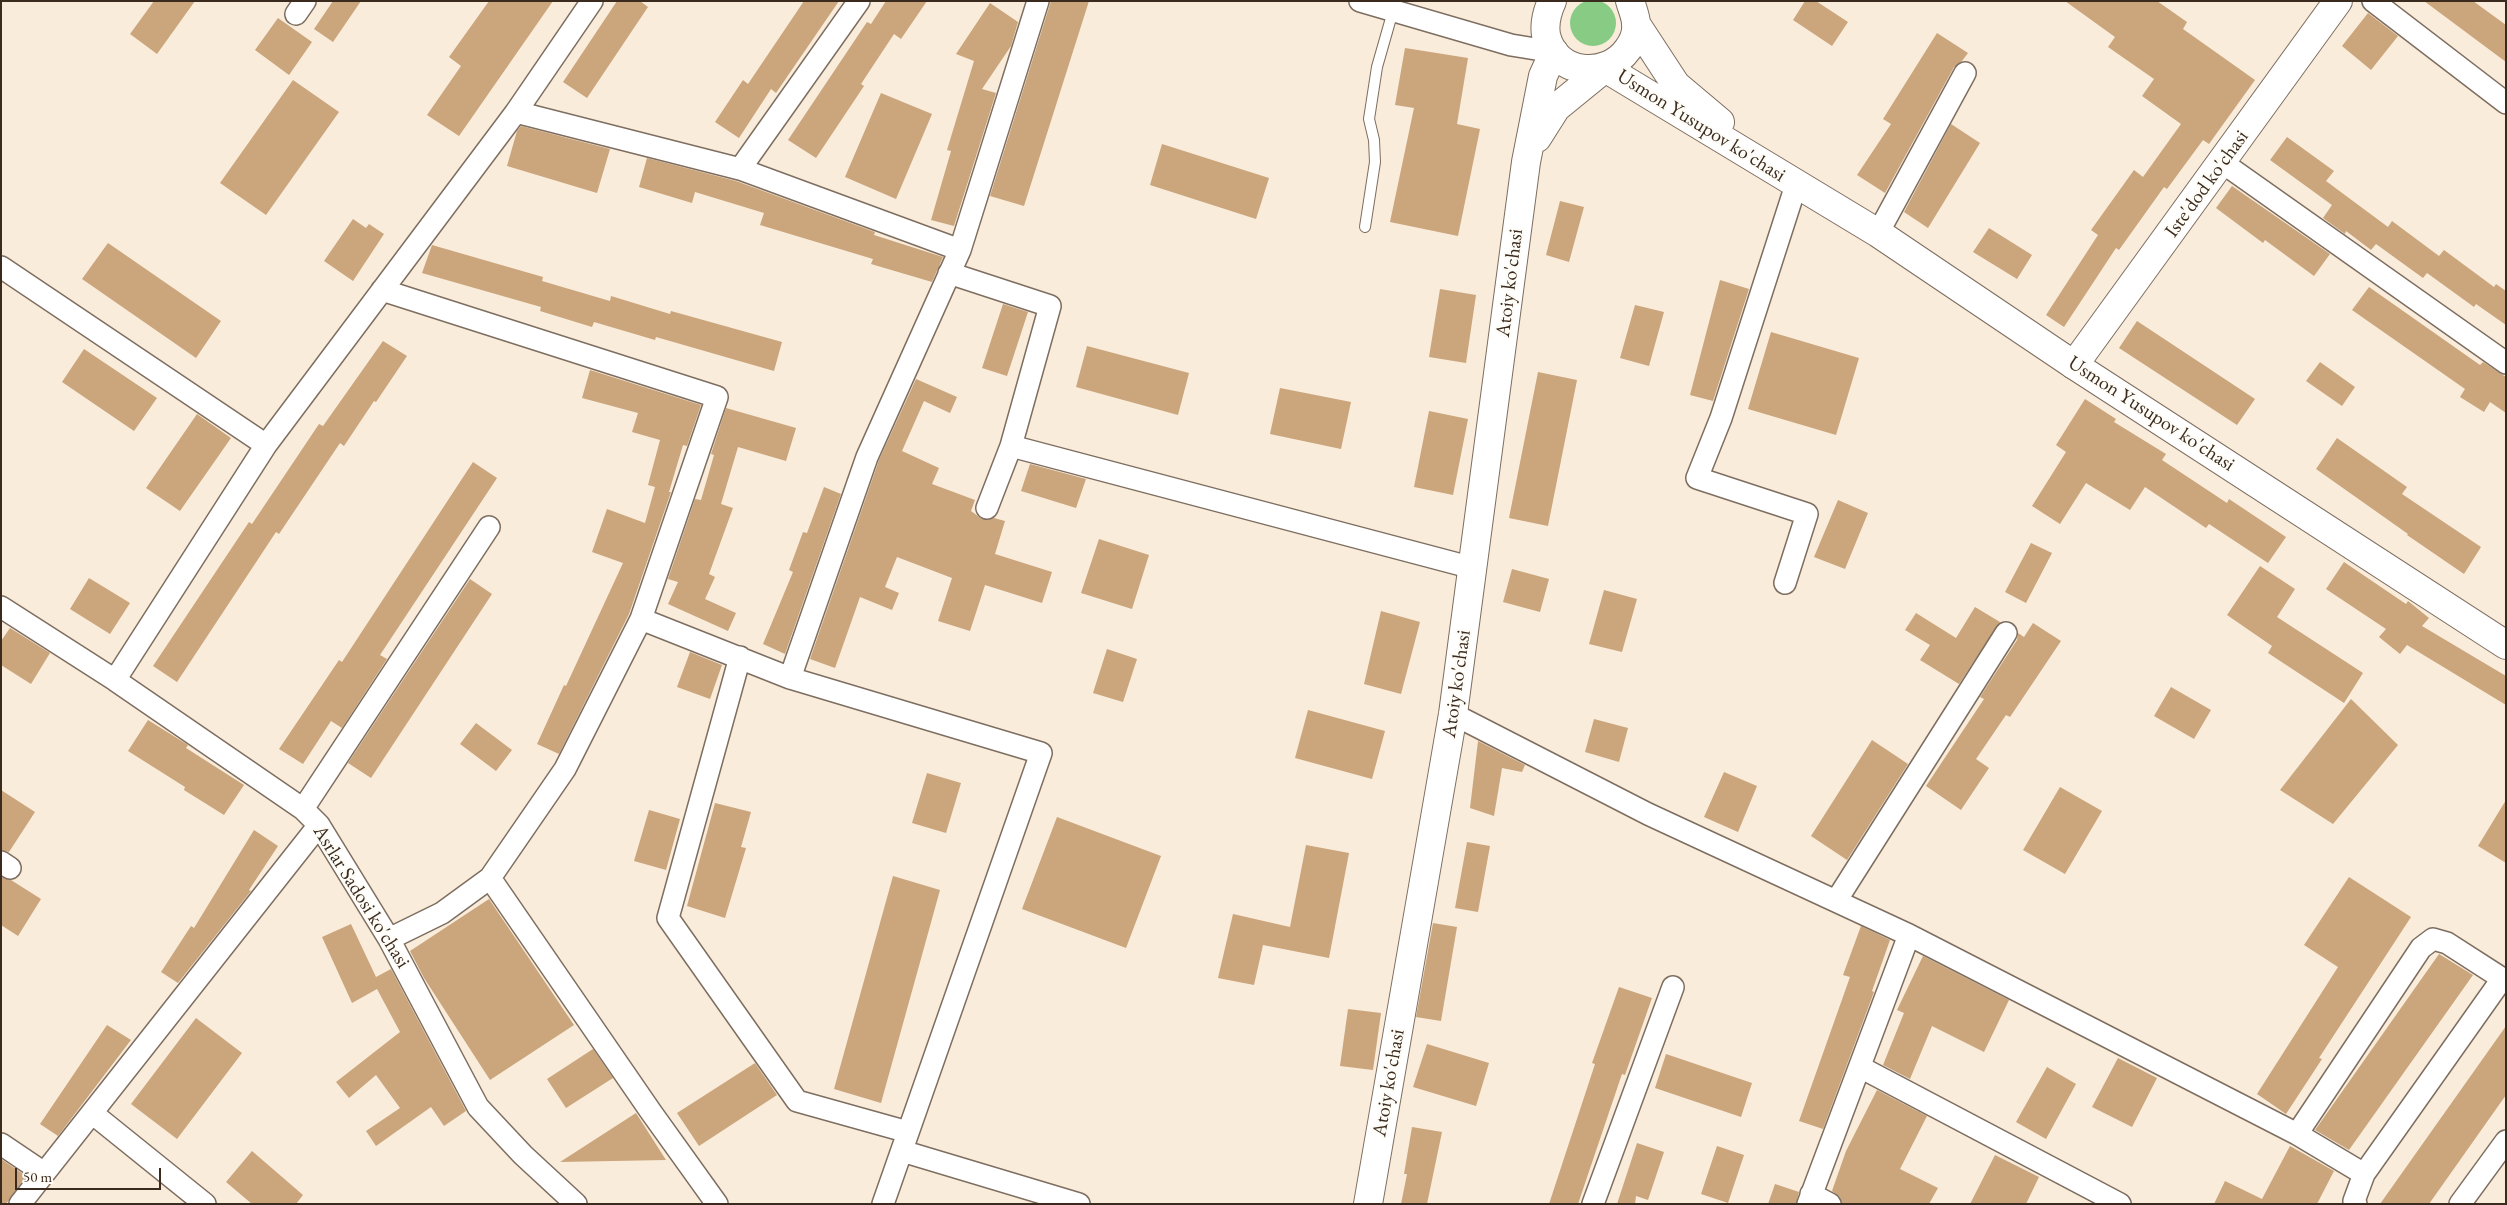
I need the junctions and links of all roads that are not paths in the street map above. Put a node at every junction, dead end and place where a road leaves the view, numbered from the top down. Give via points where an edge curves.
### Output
1 (592, 1) edge
2 (859, 1) edge
3 (1038, 1) edge
4 (1360, 1) edge
5 (1552, 1) edge
6 (2338, 1) edge
7 (2373, 1) edge
8 (1393, 11) junction
9 (1633, 13) edge
10 (1554, 52) junction
11 (1605, 68) junction
12 (1965, 73) dead end
13 (2506, 103) edge
14 (516, 112) junction
15 (1526, 162) junction
16 (2223, 163) junction
17 (740, 169) junction
18 (1796, 185) junction
19 (1365, 227) dead end
20 (1878, 233) junction
21 (960, 250) junction
22 (1, 267) edge
23 (949, 273) junction
24 (382, 290) junction
25 (2506, 363) edge
26 (2074, 365) junction
27 (266, 444) junction
28 (1011, 446) junction
29 (987, 508) dead end
30 (488, 527) dead end
31 (1473, 568) junction
32 (1786, 583) dead end
33 (1, 607) edge
34 (641, 619) junction
35 (2006, 632) dead end
36 (2506, 645) edge
37 (740, 657) junction
38 (790, 678) junction
39 (115, 680) junction
40 (1453, 714) junction
41 (302, 809) junction
42 (319, 825) junction
43 (490, 878) junction
44 (1836, 901) junction
45 (1908, 935) junction
46 (389, 938) junction
47 (2504, 980) edge
48 (1673, 987) dead end
49 (1860, 1067) junction
50 (92, 1113) junction
51 (2297, 1134) junction
52 (2506, 1141) edge
53 (905, 1142) junction
54 (1, 1144) edge
55 (44, 1173) junction
56 (2364, 1174) junction
57 (1810, 1199) edge
58 (20, 1204) edge
59 (205, 1204) edge
60 (576, 1204) edge
61 (717, 1204) edge
62 (883, 1204) edge
63 (1079, 1204) edge
64 (1368, 1204) edge
65 (1593, 1204) edge
66 (1830, 1204) edge
67 (2120, 1204) edge
68 (2356, 1204) edge
69 (2460, 1204) edge

1 - 14 street
2 - 17 street
3 - 21 street
4 - 8 street
5 - 10 street via 1546,18 1546,36
6 - 16 street, Iste'dod ko'chasi
7 - 13 street
8 - 10 street via 1512,45
8 - 19 lane via 1377,67 1369,119 1375,162
9 - 11 street, Atoiy ko'chasi via 1632,42 1622,58
9 - 18 street, Usmon Yusupov ko'chasi via 1676,85
10 - 11 street via 1577,68
10 - 15 street, Atoiy ko'chasi via 1543,76
11 - 15 street, Atoiy ko'chasi via 1556,108 1545,122
11 - 18 street, Usmon Yusupov ko'chasi
12 - 20 street
14 - 17 street
14 - 24 street
15 - 31 street, Atoiy ko'chasi
16 - 25 street
16 - 26 street, Iste'dod ko'chasi
17 - 21 street
18 - 20 street, Usmon Yusupov ko'chasi
18 - 32 street via 1721,418 1697,478 1806,514
20 - 26 street, Usmon Yusupov ko'chasi
21 - 23 street
22 - 27 street
23 - 28 street via 1050,306
23 - 38 street via 867,457
24 - 27 street
24 - 34 street via 717,397
26 - 36 street, Usmon Yusupov ko'chasi
27 - 39 street
28 - 29 street
28 - 31 street
30 - 41 street
31 - 40 street, Atoiy ko'chasi
33 - 39 street, Asrlar Sadosi ko'chasi
34 - 37 street
34 - 43 street via 565,769
35 - 44 street
37 - 38 street
37 - 53 street via 668,918 797,1101
38 - 53 street via 1041,753
39 - 41 street, Asrlar Sadosi ko'chasi
40 - 44 street via 1648,814
40 - 64 street, Atoiy ko'chasi
41 - 42 street, Asrlar Sadosi ko'chasi
42 - 46 street, Asrlar Sadosi ko'chasi
42 - 50 street
43 - 46 street via 442,913
43 - 61 street
44 - 45 street
45 - 49 street
45 - 51 street
46 - 60 street, Asrlar Sadosi ko'chasi via 478,1107
47 - 51 street via 2447,943 2433,939 2421,948
47 - 56 street
48 - 65 street
49 - 57 street
49 - 67 street
50 - 55 street
50 - 59 street
51 - 56 street
52 - 69 street
53 - 62 street
53 - 63 street
54 - 55 street
55 - 58 street
56 - 68 street via 2354,1201
57 - 66 street

